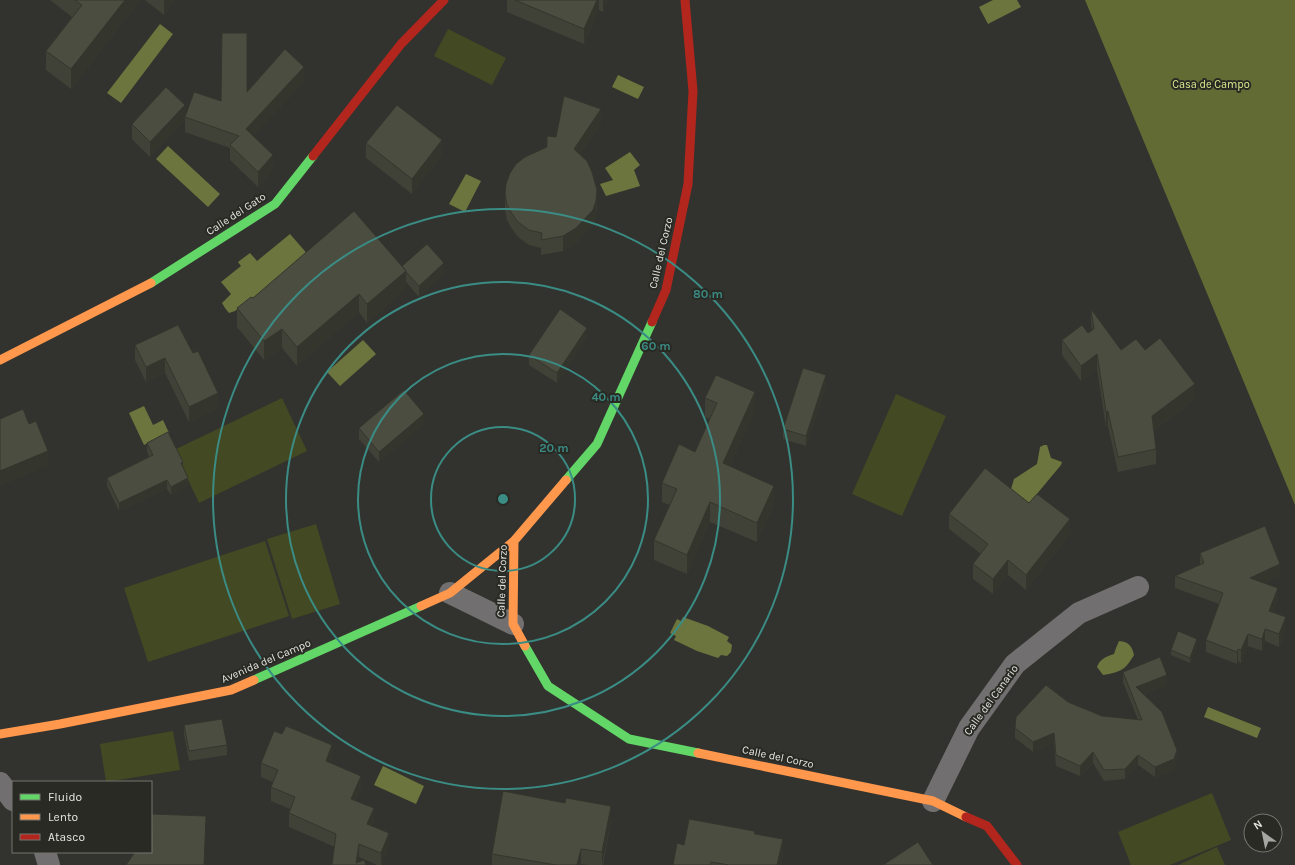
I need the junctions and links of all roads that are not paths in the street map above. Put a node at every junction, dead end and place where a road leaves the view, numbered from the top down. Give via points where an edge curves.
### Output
1 (444, 0) edge
2 (685, 0) edge
3 (0, 360) edge
4 (514, 541) junction
5 (1138, 587) dead end
6 (450, 593) junction
7 (513, 624) junction
8 (0, 734) edge
9 (0, 783) edge
10 (12, 799) edge
11 (933, 801) junction
12 (45, 853) edge
13 (49, 865) edge
14 (1017, 865) edge

1 - 3 street, Calle del Gato via 400,44 275,204 158,280
2 - 4 street, Calle del Corzo via 692,91 688,184 666,290 597,444
4 - 6 street, Avenida del Campo
4 - 7 street, Calle del Corzo
5 - 11 street, Calle del Canario via 1080,613 1015,664 969,728
6 - 7 street
6 - 8 street, Avenida del Campo via 231,690
7 - 11 street, Calle del Corzo via 548,686 629,738
9 - 10 street
11 - 14 street, Calle del Corzo via 987,826
12 - 13 street

